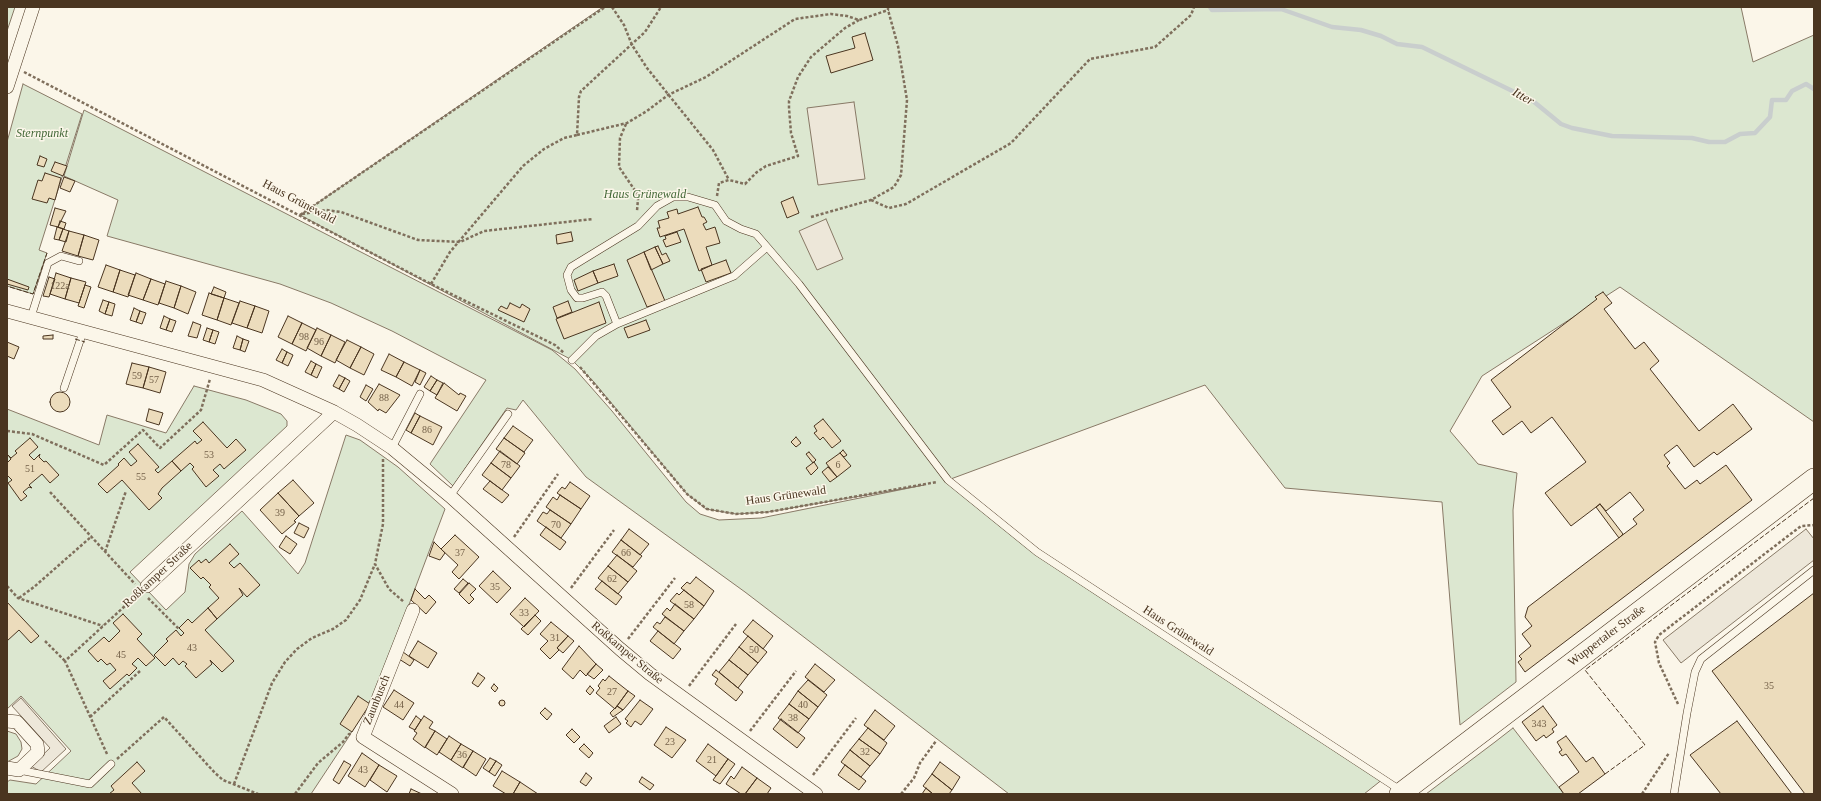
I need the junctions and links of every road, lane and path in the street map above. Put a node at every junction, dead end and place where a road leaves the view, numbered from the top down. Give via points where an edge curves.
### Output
1 (33, 7) edge
2 (605, 7) edge
3 (612, 7) edge
4 (661, 7) edge
5 (1194, 7) edge
6 (888, 8) edge
7 (859, 20) junction
8 (632, 45) junction
9 (12, 64) edge
10 (7, 86) edge
11 (668, 95) junction
12 (626, 123) junction
13 (577, 135) junction
14 (729, 180) junction
15 (719, 183) dead end
16 (871, 200) junction
17 (300, 215) junction
18 (811, 217) dead end
19 (593, 219) dead end
20 (638, 226) junction
21 (460, 242) junction
22 (767, 247) junction
23 (79, 261) dead end
24 (431, 284) junction
25 (7, 311) edge
26 (31, 317) junction
27 (617, 324) junction
28 (83, 332) junction
29 (572, 360) junction
30 (214, 367) junction
31 (64, 388) dead end
32 (420, 394) dead end
33 (334, 412) junction
34 (508, 414) dead end
35 (7, 431) edge
36 (388, 445) junction
37 (558, 474) dead end
38 (1814, 479) edge
39 (948, 480) junction
40 (126, 491) dead end
41 (50, 492) dead end
42 (450, 496) junction
43 (1814, 525) edge
44 (614, 530) dead end
45 (92, 536) junction
46 (507, 546) junction
47 (104, 552) junction
48 (375, 564) junction
49 (1814, 570) edge
50 (675, 578) dead end
51 (7, 586) edge
52 (144, 588) junction
53 (564, 597) junction
54 (18, 598) junction
55 (414, 610) joint
56 (736, 624) dead end
57 (103, 626) junction
58 (179, 629) dead end
59 (45, 641) dead end
60 (620, 649) junction
61 (65, 661) junction
62 (140, 671) dead end
63 (796, 671) dead end
64 (680, 696) junction
65 (1680, 708) dead end
66 (90, 717) junction
67 (856, 718) dead end
68 (7, 721) edge
69 (363, 737) junction
70 (743, 741) junction
71 (936, 741) dead end
72 (1672, 748) dead end
73 (111, 764) junction
74 (13, 769) edge
75 (234, 784) junction
76 (805, 786) junction
77 (1401, 793) edge
78 (258, 794) edge
79 (295, 794) edge
80 (452, 794) edge
81 (816, 794) edge
82 (902, 794) edge
83 (1642, 794) edge
84 (1674, 794) edge

1 - 9 street
2 - 17 path
3 - 8 path via 624,24
4 - 8 path via 645,32
5 - 16 path via 1191,15 1155,47 1090,59 1011,143 906,204 889,208
6 - 7 path
6 - 16 path via 898,46 907,100 901,175 894,187
7 - 11 path via 831,14 795,19 706,77
7 - 14 path via 845,28 811,57 798,77 789,101 791,133 798,156 766,166 745,184
8 - 11 path
8 - 13 path via 581,91
9 - 10 street
9 - 17 path, Haus Grünewald
11 - 12 path
11 - 14 path via 713,150
12 - 13 path
12 - 20 path via 620,138 619,167 636,192
13 - 21 path via 564,138 544,149 522,166
14 - 15 path
16 - 18 path
17 - 21 path via 326,210 341,212 418,240
17 - 24 path, Haus Grünewald
19 - 21 path via 484,231
20 - 22 lane, Haus Grünewald via 657,206 673,197 688,197 715,205 726,221 756,234
20 - 27 lane via 571,267 567,275 571,290 577,298 602,292
21 - 24 path via 450,252
22 - 27 lane via 734,276
22 - 39 lane, Haus Grünewald
23 - 26 lane via 61,256 48,263
24 - 29 path, Haus Grünewald via 555,344
25 - 26 street, Roßkamper Straße
26 - 28 street, Roßkamper Straße
27 - 29 lane via 596,336
28 - 30 street, Roßkamper Straße
28 - 31 lane
29 - 39 path, Haus Grünewald via 593,381 687,494 707,509 736,514 768,512
30 - 33 street, Roßkamper Straße via 264,380
30 - 35 path via 201,410 160,448 143,430 104,465 32,434
32 - 36 lane
33 - 36 street, Roßkamper Straße
33 - 52 street, Roßkamper Straße
34 - 42 lane
36 - 42 street, Roßkamper Straße
36 - 48 path via 384,524
37 - 46 path
38 - 77 main road, Wuppertaler Straße
39 - 77 lane, Haus Grünewald via 1037,552
40 - 47 path
41 - 45 path
42 - 46 street, Roßkamper Straße
43 - 65 path via 1801,526 1659,635 1655,642 1659,663
44 - 53 path
45 - 47 path
45 - 54 path
46 - 53 street, Roßkamper Straße
47 - 52 path
48 - 55 path via 389,589
48 - 75 path via 360,600 346,620 312,638 285,662 272,683
49 - 84 lane via 1701,659 1695,672
50 - 60 path
51 - 54 path
52 - 57 path, Roßkamper Straße
52 - 58 path
53 - 60 street, Roßkamper Straße
54 - 57 path
55 - 69 street, Zaunbusch
56 - 64 path
57 - 61 path, Roßkamper Straße
59 - 61 path
60 - 64 street, Roßkamper Straße
61 - 66 path
62 - 66 path
63 - 70 path
64 - 70 street, Roßkamper Straße
66 - 73 path
67 - 76 path
68 - 74 street via 17,722 37,744 38,752
69 - 79 path via 349,734 318,763
69 - 80 street, Zaunbusch
70 - 76 street, Roßkamper Straße
71 - 82 path
72 - 83 path
73 - 74 lane via 90,784
73 - 75 path via 164,717 214,773
75 - 78 path
76 - 81 street, Roßkamper Straße

